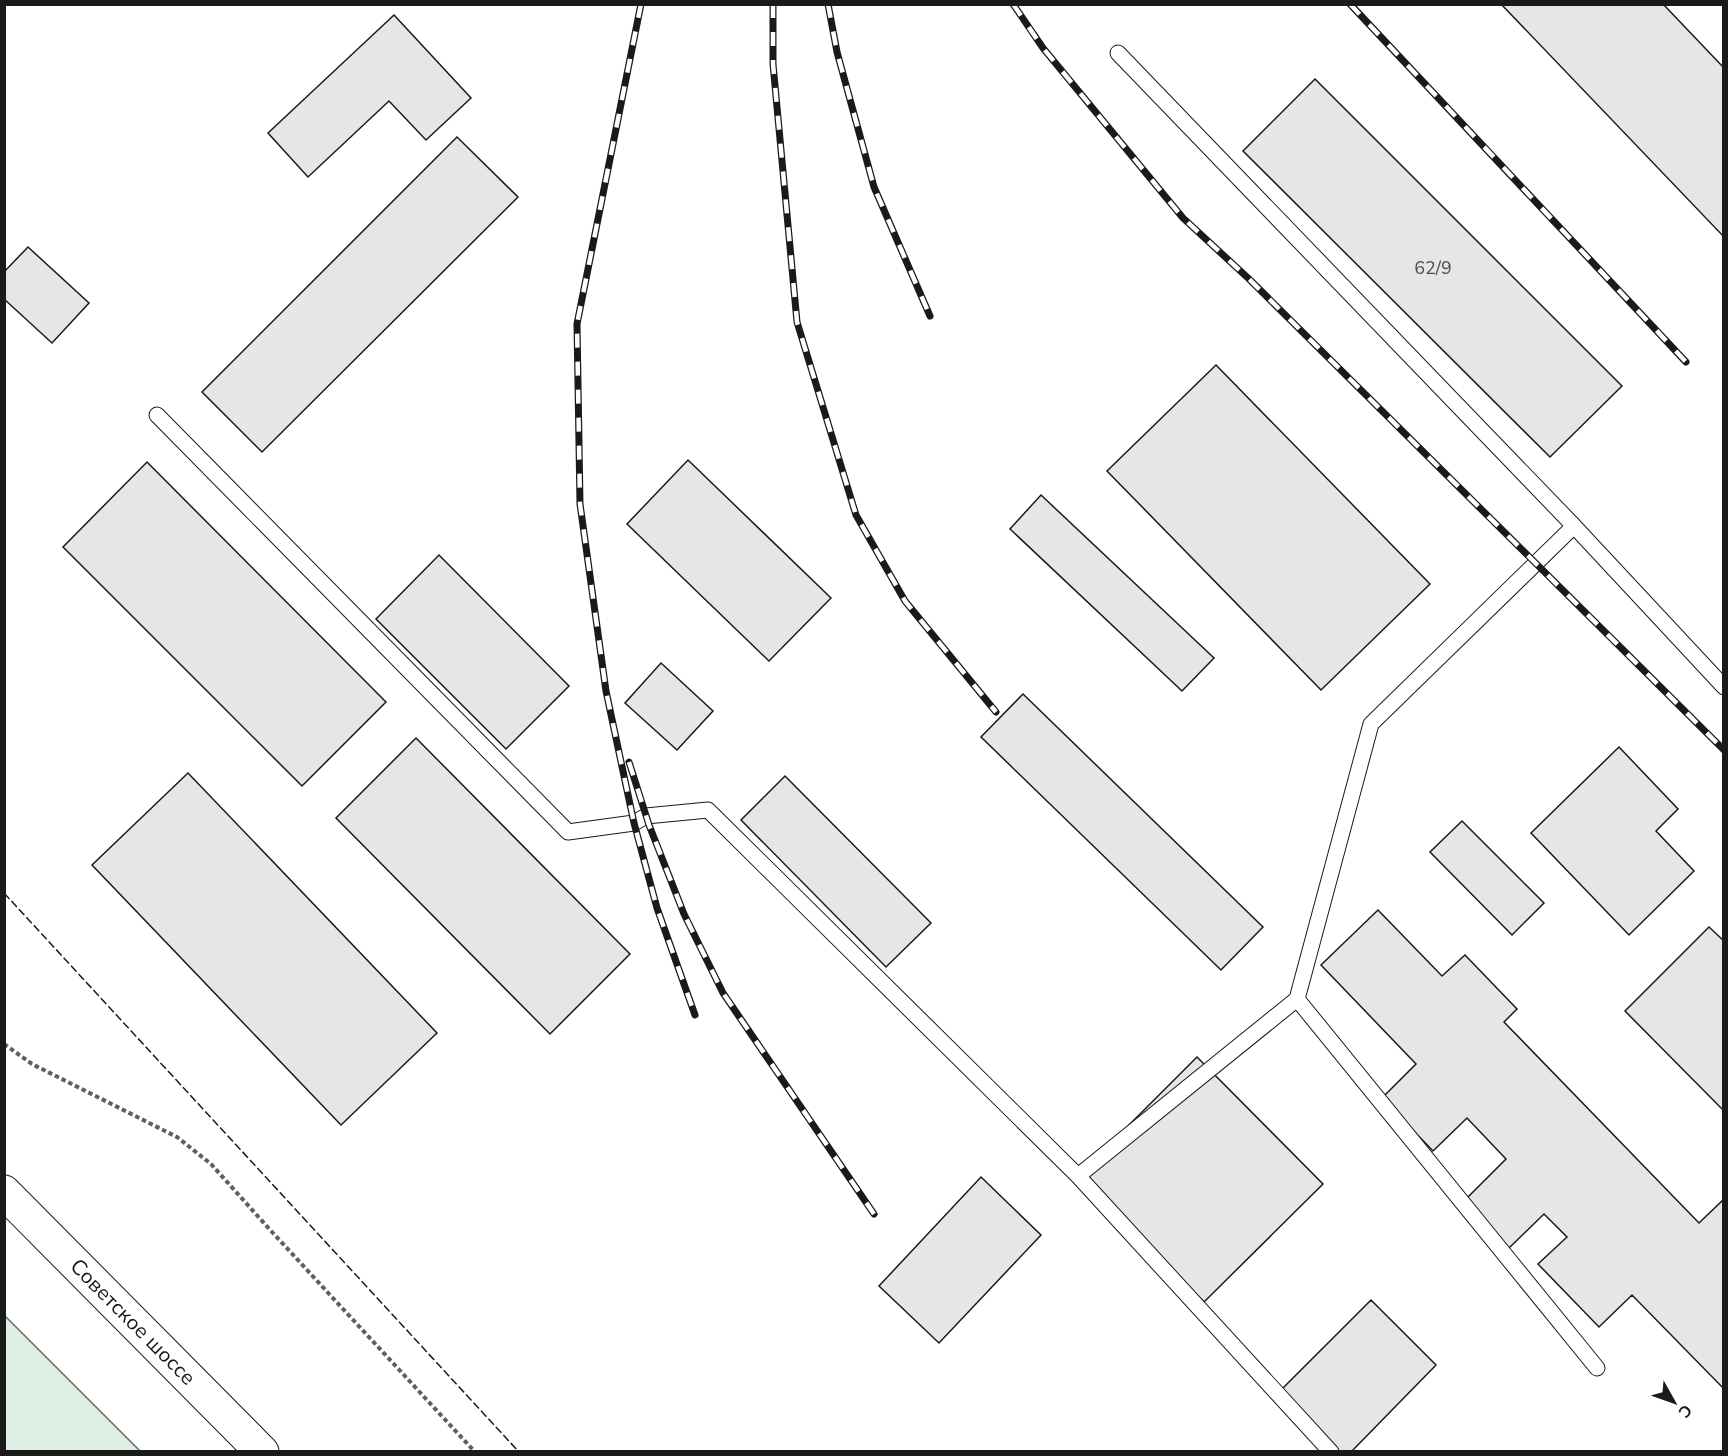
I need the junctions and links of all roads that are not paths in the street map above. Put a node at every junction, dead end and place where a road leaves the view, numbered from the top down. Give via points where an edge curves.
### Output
1 (1118, 53) dead end
2 (157, 415) dead end
3 (1574, 526) junction
4 (1724, 687) edge
5 (1297, 999) junction
6 (1078, 1176) junction
7 (4, 1192) edge
8 (1597, 1368) dead end
9 (262, 1452) edge
10 (1331, 1452) edge

1 - 3 lane
2 - 6 lane via 568,832 634,823 646,816 708,810
3 - 4 lane
3 - 5 lane via 1371,724
5 - 6 lane
5 - 8 lane
6 - 10 lane
7 - 9 main road, Советское шоссе

